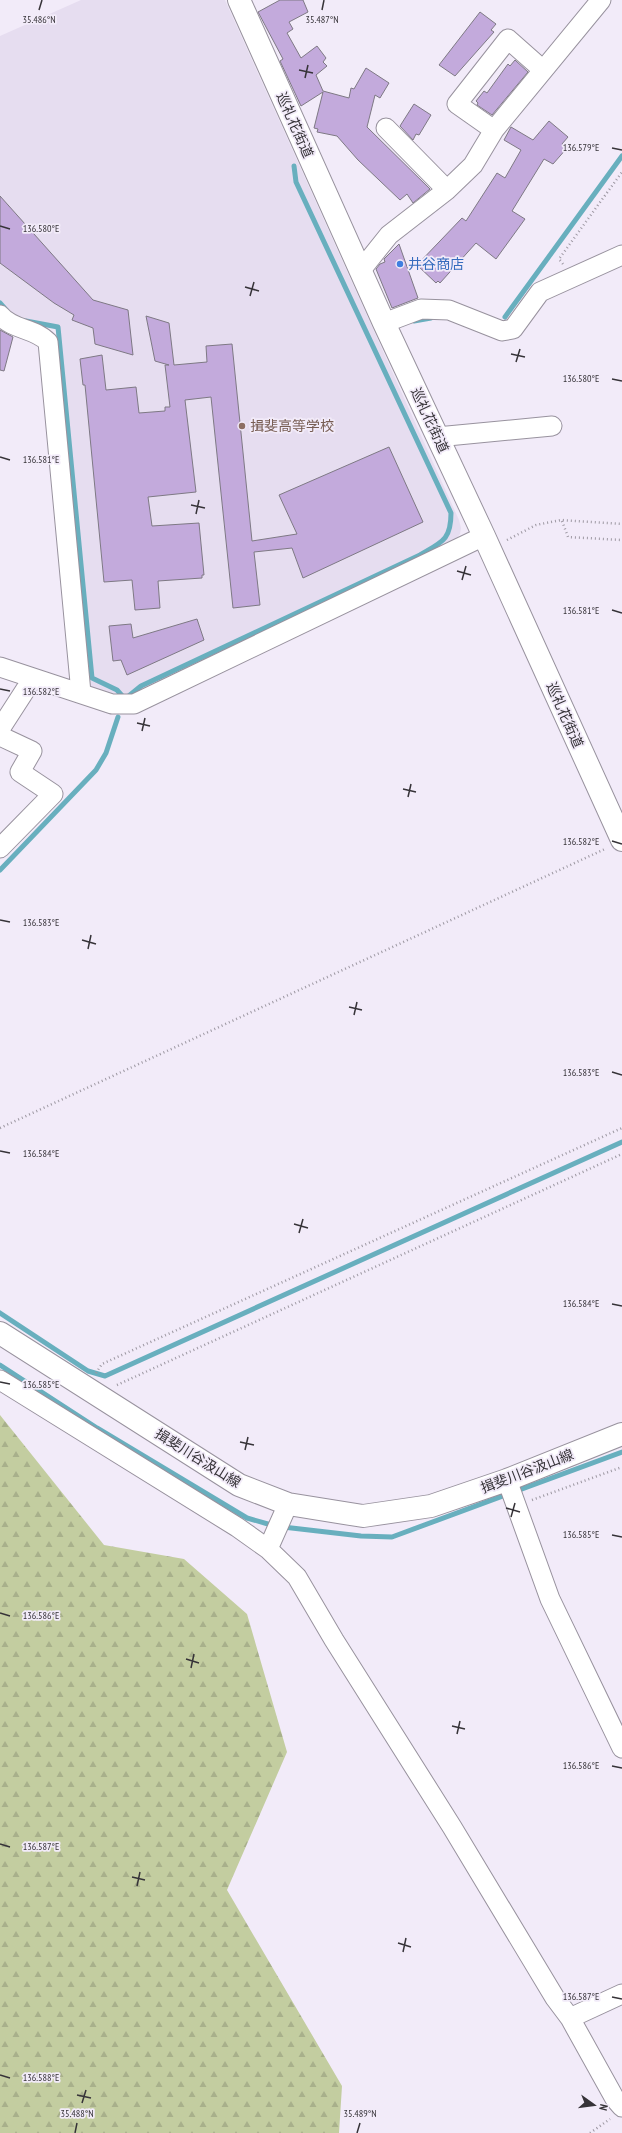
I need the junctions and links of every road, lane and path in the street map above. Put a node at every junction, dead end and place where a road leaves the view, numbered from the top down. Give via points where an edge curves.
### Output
1 (238, 0) edge
2 (601, 0) edge
3 (543, 70) junction
4 (386, 128) dead end
5 (494, 130) junction
6 (622, 172) edge
7 (447, 190) junction
8 (622, 255) edge
9 (361, 270) junction
10 (573, 277) junction
11 (0, 315) edge
12 (384, 323) junction
13 (552, 426) dead end
14 (437, 437) junction
15 (561, 520) junction
16 (622, 524) edge
17 (622, 540) edge
18 (487, 543) junction
19 (0, 667) edge
20 (33, 678) junction
21 (81, 693) junction
22 (0, 729) edge
23 (0, 736) edge
24 (615, 844) edge
25 (0, 848) edge
26 (0, 1128) edge
27 (622, 1128) edge
28 (622, 1154) edge
29 (0, 1333) edge
30 (0, 1380) edge
31 (93, 1393) junction
32 (622, 1434) edge
33 (622, 1467) edge
34 (507, 1480) junction
35 (288, 1504) junction
36 (516, 1506) junction
37 (268, 1549) junction
38 (622, 1748) edge
39 (622, 1994) edge
40 (570, 2018) junction
41 (619, 2111) edge
42 (590, 2133) edge

1 - 9 street, 巡礼花街道
2 - 3 street
3 - 5 street
3 - 5 street via 508,39 457,104
4 - 7 street
5 - 7 street via 473,165
6 - 10 path via 559,259
7 - 9 street via 389,236
8 - 10 street
9 - 12 street, 巡礼花街道
10 - 12 street via 540,292 514,329 502,331 449,310 421,309
11 - 21 street via 5,321 41,334 48,342
12 - 14 street, 巡礼花街道
13 - 14 street
14 - 18 street, 巡礼花街道
15 - 16 path
15 - 17 path via 568,537
15 - 18 path via 536,525
18 - 21 street via 134,704 112,704
18 - 24 street, 巡礼花街道
19 - 20 street
20 - 21 street
20 - 22 street
23 - 25 street via 32,751 20,772 53,794
24 - 26 path
27 - 31 path via 102,1364
28 - 31 path via 104,1391
29 - 31 street, 揖斐川谷汲山線
30 - 37 street via 237,1527
31 - 35 street, 揖斐川谷汲山線 via 238,1485
32 - 34 street, 揖斐川谷汲山線
33 - 36 path
34 - 35 street, 揖斐川谷汲山線 via 431,1506 363,1516
34 - 36 street
35 - 37 street
36 - 38 street via 550,1598
37 - 40 street via 297,1578 555,1998
39 - 40 street
40 - 41 street via 615,2099
41 - 42 path

